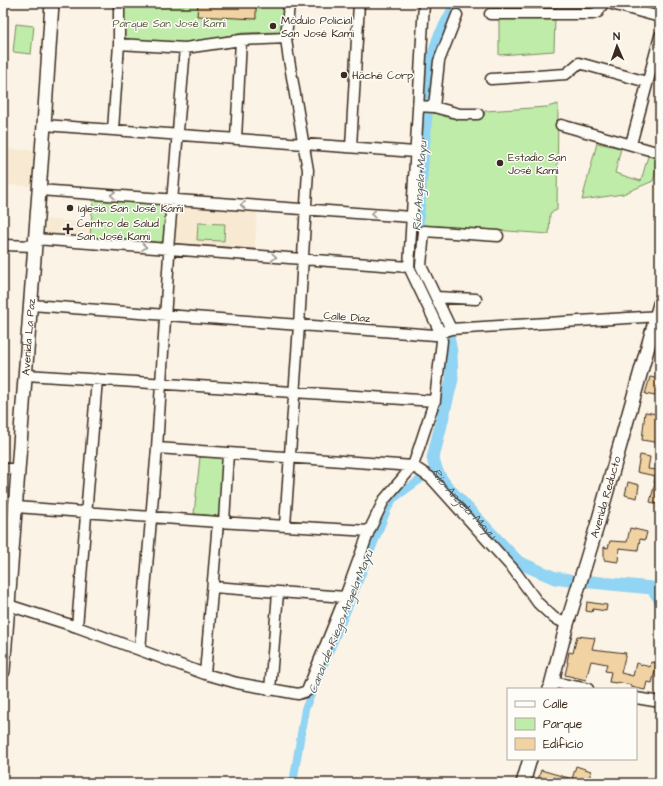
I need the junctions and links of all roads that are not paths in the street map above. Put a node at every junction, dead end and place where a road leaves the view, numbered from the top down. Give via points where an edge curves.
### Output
1 (52, 3) edge
2 (119, 3) edge
3 (289, 3) edge
4 (359, 3) edge
5 (424, 3) edge
6 (604, 3) edge
7 (608, 3) edge
8 (490, 14) dead end
9 (457, 15) dead end
10 (660, 17) edge
11 (660, 36) edge
12 (286, 38) junction
13 (241, 40) junction
14 (119, 44) junction
15 (186, 48) junction
16 (658, 48) edge
17 (491, 79) dead end
18 (647, 82) junction
19 (418, 106) junction
20 (434, 107) junction
21 (478, 114) dead end
22 (44, 125) junction
23 (561, 125) dead end
24 (113, 130) junction
25 (179, 134) junction
26 (236, 139) junction
27 (303, 144) junction
28 (631, 144) junction
29 (351, 147) junction
30 (415, 152) junction
31 (660, 152) edge
32 (39, 190) junction
33 (173, 200) junction
34 (306, 210) junction
35 (412, 217) junction
36 (498, 236) dead end
37 (35, 242) junction
38 (3, 245) edge
39 (168, 249) junction
40 (303, 259) junction
41 (409, 267) junction
42 (436, 297) junction
43 (476, 299) dead end
44 (31, 305) junction
45 (659, 312) edge
46 (165, 316) junction
47 (299, 325) junction
48 (451, 329) junction
49 (440, 332) junction
50 (26, 375) junction
51 (97, 379) junction
52 (161, 383) junction
53 (294, 392) junction
54 (435, 401) junction
55 (157, 448) junction
56 (228, 452) junction
57 (289, 457) junction
58 (413, 466) junction
59 (19, 468) junction
60 (3, 469) edge
61 (16, 506) junction
62 (86, 512) junction
63 (152, 516) junction
64 (221, 522) junction
65 (285, 526) junction
66 (369, 531) junction
67 (212, 587) junction
68 (278, 592) junction
69 (345, 597) junction
70 (6, 605) edge
71 (567, 624) junction
72 (77, 627) junction
73 (140, 650) junction
74 (3, 664) edge
75 (205, 674) junction
76 (551, 686) edge
77 (576, 688) edge
78 (270, 690) junction
79 (637, 698) edge
80 (660, 702) edge
81 (530, 760) edge
82 (523, 783) edge

1 - 22 main road, Avenida La Paz
2 - 14 street
3 - 12 street
4 - 29 street
5 - 19 street
6 - 8 street via 598,12 593,14
7 - 10 street
9 - 20 street via 439,61
11 - 16 street
12 - 13 street
12 - 27 street
13 - 15 street
13 - 26 street
14 - 15 street
14 - 24 street
15 - 25 street
16 - 18 street
17 - 18 street via 566,74 579,63
18 - 28 street
19 - 20 street
19 - 30 street
20 - 21 street via 460,114
22 - 24 street
22 - 32 main road, Avenida La Paz
23 - 28 street
24 - 25 street
25 - 26 street
25 - 33 street
26 - 27 street
27 - 29 street
27 - 34 street via 308,170
28 - 31 street
29 - 30 street
30 - 35 street
33 -> 32 street
32 - 37 main road, Avenida La Paz
34 -> 33 street
33 - 39 street
35 -> 34 street
34 - 40 street
35 - 41 street
36 - 42 street via 424,231 421,266
37 - 38 street
37 -> 39 street
37 - 44 main road, Avenida La Paz
39 -> 40 street
39 - 46 street via 170,255
40 - 41 street
40 - 47 street
41 - 49 street
42 - 43 street
42 - 48 street
44 - 46 street, Calle Díaz
44 - 50 main road, Avenida La Paz
45 - 48 street, Calle Díaz
45 - 71 main road, Avenida Reducto
46 - 47 street, Calle Díaz
46 - 52 street
47 - 49 street, Calle Díaz via 435,335
47 - 53 street
48 - 49 street, Calle Díaz
49 - 54 street via 442,341
50 - 51 street
50 - 59 main road, Avenida La Paz
51 - 52 street
51 - 62 street
52 - 53 street
52 - 55 street
53 - 54 street
53 - 57 street
54 - 58 street
55 - 56 street
55 - 63 street
56 - 57 street
56 - 64 street
57 - 58 street
57 - 65 street
58 - 66 street via 384,500
58 - 71 street via 431,478 514,570 538,603 554,618
59 - 60 street
59 - 61 main road, Avenida La Paz
61 - 62 street
61 - 70 main road, Avenida La Paz
62 - 63 street
62 - 72 street
63 - 64 street
63 - 73 street
64 - 65 street
64 - 67 street
65 - 66 street
66 - 69 street
67 - 68 street
67 - 75 street
68 - 69 street
68 - 78 street
69 - 78 street via 307,691 298,694
70 - 72 street
70 - 74 main road, Avenida La Paz
71 - 76 main road, Avenida Reducto
72 - 73 street
73 - 75 street
75 - 78 street
76 - 77 street
79 - 80 street
81 - 82 main road

